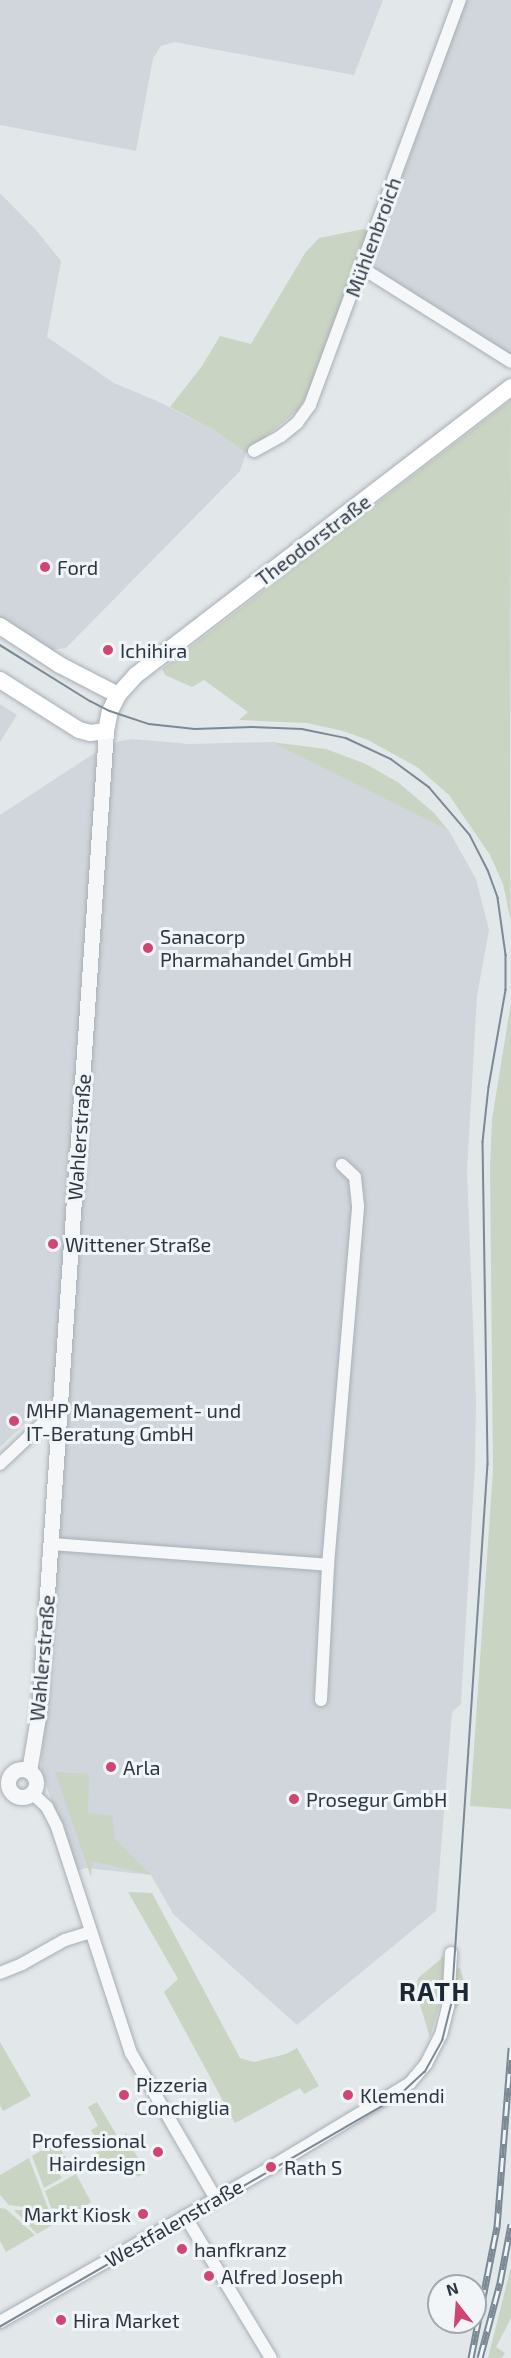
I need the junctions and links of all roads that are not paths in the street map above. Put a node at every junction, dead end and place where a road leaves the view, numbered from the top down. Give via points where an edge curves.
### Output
1 (460, 0) edge
2 (362, 268) junction
3 (511, 362) edge
4 (511, 387) edge
5 (254, 451) dead end
6 (0, 626) edge
7 (0, 680) edge
8 (118, 695) junction
9 (106, 730) junction
10 (342, 1165) dead end
11 (58, 1427) junction
12 (0, 1464) edge
13 (51, 1544) junction
14 (328, 1565) junction
15 (321, 1700) dead end
16 (28, 1771) junction
17 (4, 1784) edge
18 (32, 1793) junction
19 (91, 1932) junction
20 (451, 1953) dead end
21 (0, 1973) edge
22 (216, 2199) junction
23 (185, 2216) junction
24 (0, 2322) edge
25 (271, 2358) edge

1 - 2 street, Mühlenbroich
2 - 3 street
2 - 5 street, Mühlenbroich via 310,405 297,423
4 - 8 main road, Theodorstraße via 136,675
6 - 8 main road via 60,665
7 - 9 main road via 79,730
8 - 9 main road, Theodorstraße
9 - 11 street, Wahlerstraße
10 - 14 street via 355,1177 358,1206
11 - 12 street via 40,1426
11 - 13 street, Wahlerstraße
13 - 14 street
13 - 16 street, Wahlerstraße via 39,1711
14 - 15 street
16 - 17 street via 12,1773
16 - 18 street via 36,1781
17 - 18 street via 15,1795 24,1797
18 - 19 street via 47,1807 57,1827
19 - 21 street via 65,1940
19 - 22 street via 131,2053
20 - 22 street, Westfalenstraße via 448,2007 441,2035 426,2064 410,2083
22 - 23 street, Westfalenstraße
23 - 24 street, Westfalenstraße
23 - 25 street

